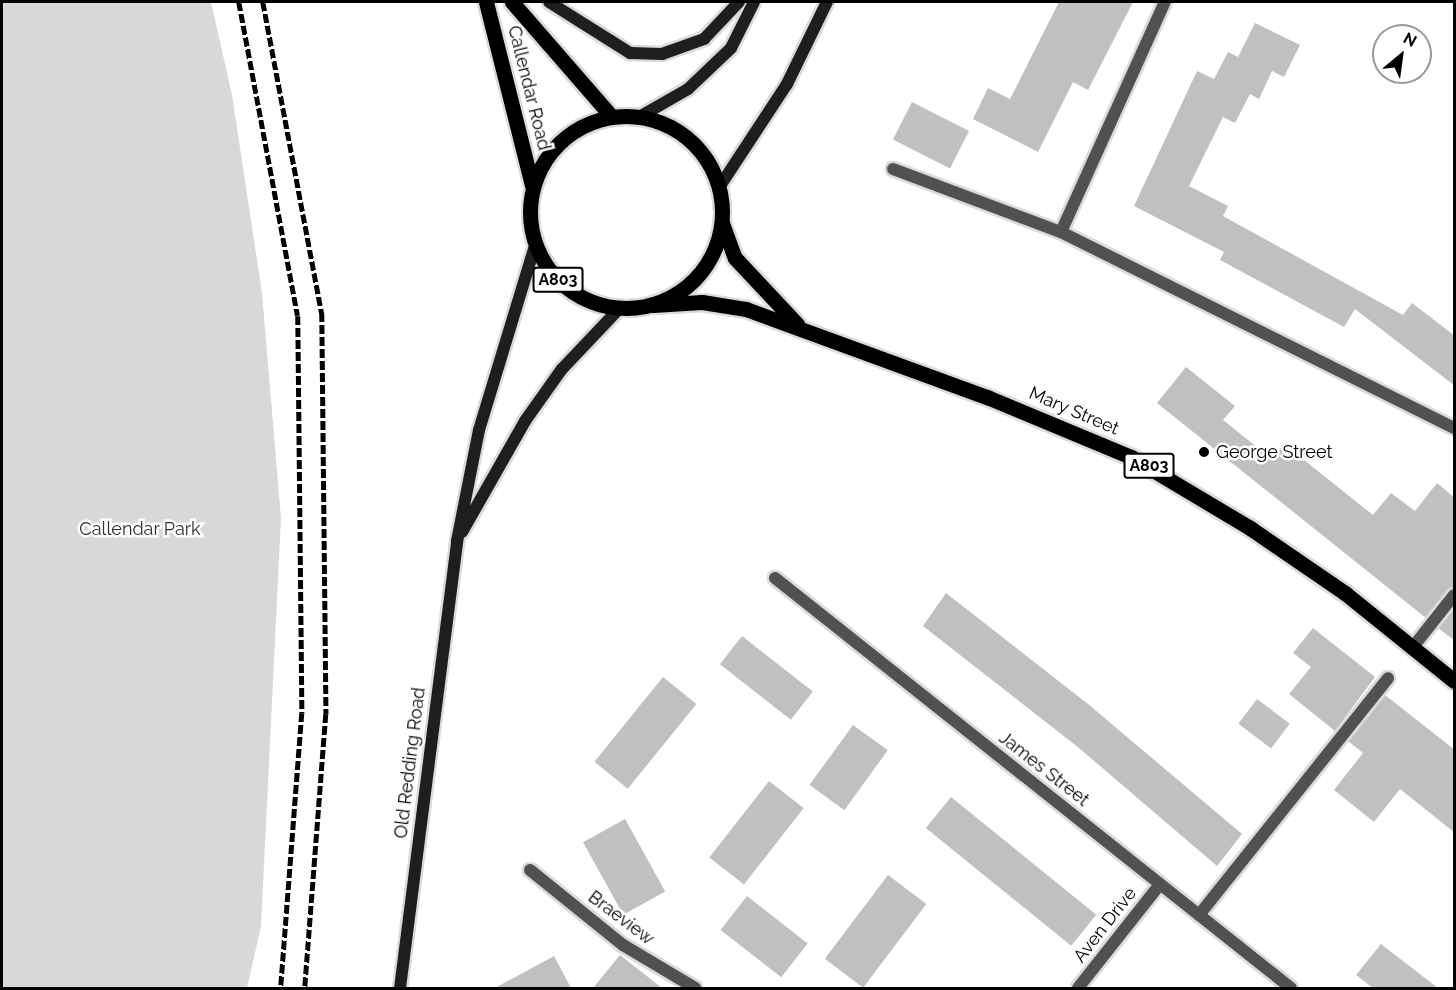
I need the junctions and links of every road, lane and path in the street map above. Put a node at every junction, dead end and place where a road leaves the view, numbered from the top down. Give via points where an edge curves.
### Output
1 (486, 2) edge
2 (512, 2) edge
3 (549, 2) edge
4 (739, 2) edge
5 (754, 2) edge
6 (827, 2) edge
7 (1165, 2) edge
8 (610, 116) junction
9 (641, 116) junction
10 (893, 169) dead end
11 (532, 185) junction
12 (720, 186) junction
13 (722, 223) junction
14 (1061, 232) junction
15 (535, 246) junction
16 (653, 305) junction
17 (619, 309) junction
18 (802, 328) junction
19 (1455, 428) edge
20 (457, 541) junction
21 (775, 578) dead end
22 (1455, 595) edge
23 (1413, 647) junction
24 (1388, 678) dead end
25 (1455, 681) edge
26 (530, 870) dead end
27 (1160, 884) junction
28 (1199, 915) junction
29 (400, 988) edge
30 (695, 988) edge
31 (1078, 988) edge
32 (1291, 988) edge

1 - 11 main road, Callendar Road / A803
2 - 8 main road, Callendar Road
3 - 4 main road via 630,53 662,54 704,39
5 - 9 main road via 731,48 688,89
6 - 12 main road via 787,84
7 - 14 street
8 - 9 main road, A803
8 - 11 main road, A803 via 563,138 542,162
9 - 12 main road, A803 via 690,139 706,157
10 - 14 street
11 - 15 main road, A803 via 529,216
12 - 13 main road, A803
13 - 16 main road, A803 via 713,255 698,278
13 - 18 main road, Mary Street / A803 via 735,258
14 - 19 street
15 - 17 main road, A803 via 547,269 566,288 587,301
15 - 20 main road, Old Redding Road via 479,430
16 - 17 main road, A803
16 - 18 main road, Mary Street / A803 via 702,302 746,309
17 - 20 main road, Old Redding Road via 562,369 525,421
18 - 23 main road, Mary Street / A803 via 1131,457 1250,528
20 - 29 main road, Old Redding Road
21 - 27 street, James Street
22 - 23 street
23 - 25 main road, Mary Street / A803
24 - 28 street
26 - 30 street, Braeview via 623,945
27 - 28 street, James Street
27 - 31 street, Aven Drive
28 - 32 street, James Street

